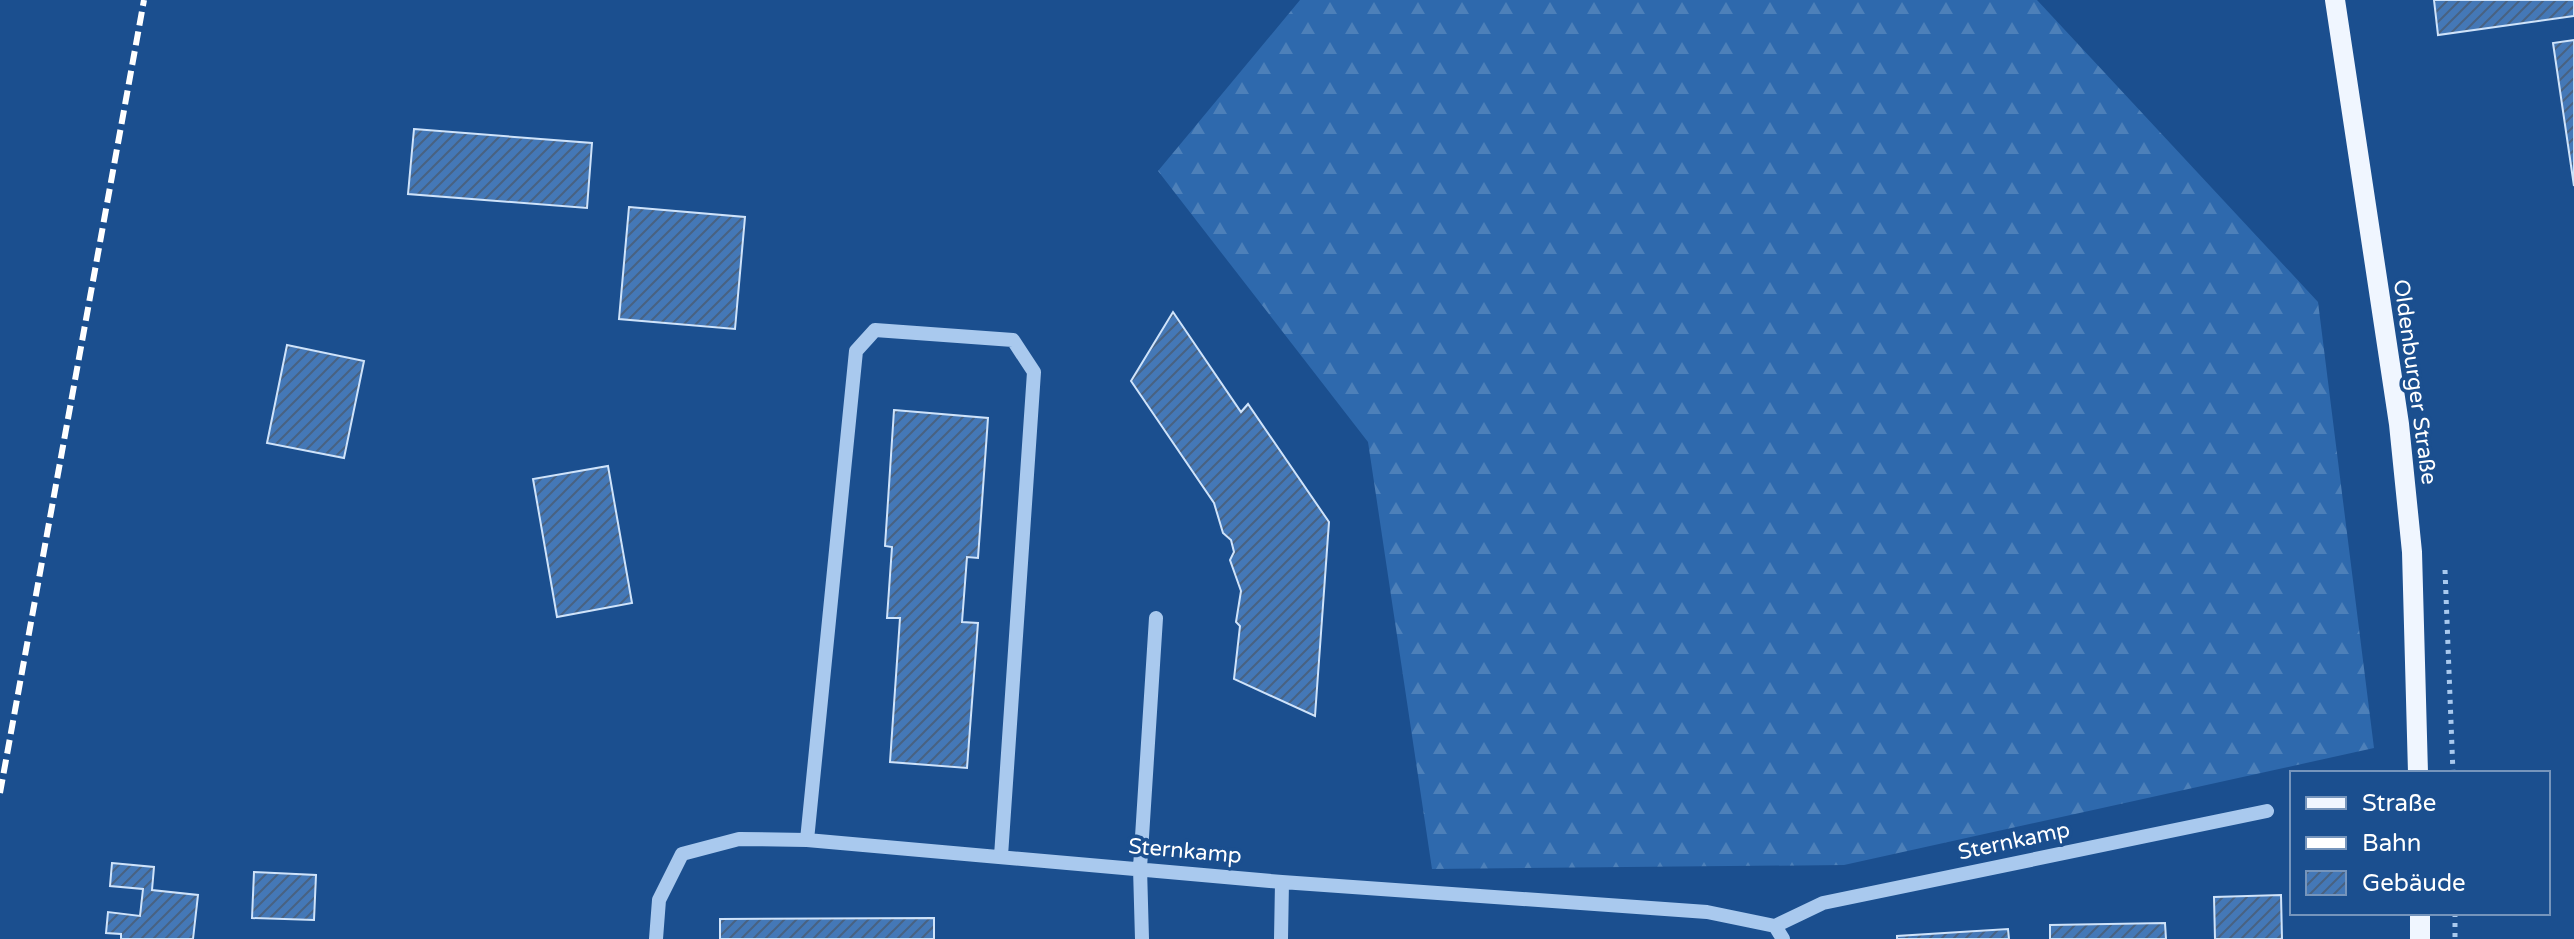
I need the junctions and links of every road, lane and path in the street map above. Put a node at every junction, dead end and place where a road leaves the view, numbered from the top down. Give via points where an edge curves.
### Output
1 (2335, 0) edge
2 (1156, 618) dead end
3 (2418, 771) edge
4 (2267, 811) dead end
5 (807, 840) junction
6 (1001, 856) junction
7 (1140, 868) junction
8 (1282, 882) junction
9 (2420, 915) edge
10 (2455, 915) edge
11 (1779, 933) edge
12 (656, 939) edge
13 (1142, 939) edge
14 (1281, 939) edge
15 (2420, 939) edge
16 (2455, 939) edge

1 - 3 main road, Oldenburger Straße via 2399,424 2412,552
2 - 7 street
4 - 11 street, Sternkamp via 1823,903
5 - 6 street, Sternkamp
5 - 6 street via 856,351 875,330 1013,340 1034,372
5 - 12 street, Sternkamp via 739,839 682,854 659,900
6 - 7 street, Sternkamp
7 - 8 street, Sternkamp
7 - 13 street
8 - 11 street, Sternkamp via 1707,912
8 - 14 street
9 - 15 main road
10 - 16 path

